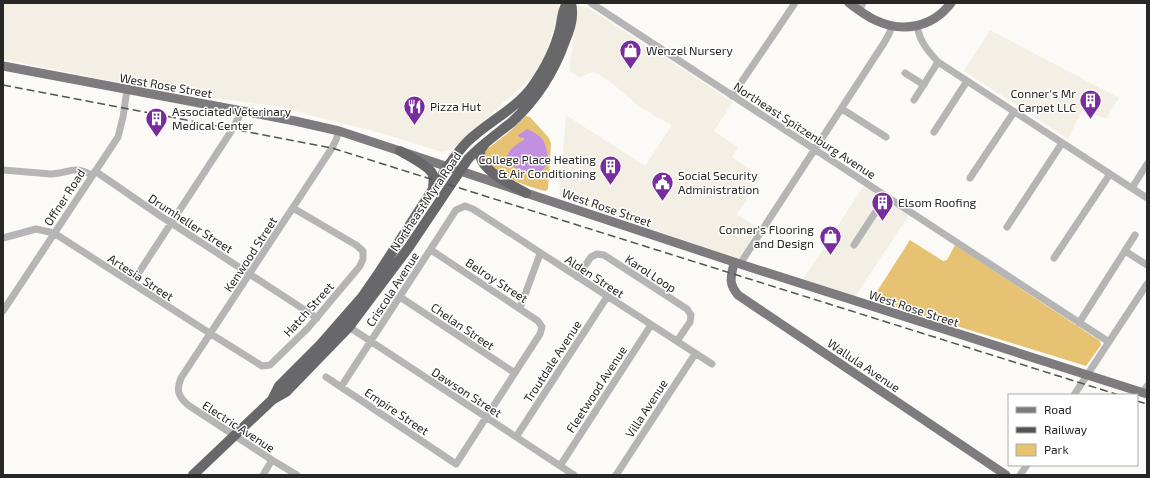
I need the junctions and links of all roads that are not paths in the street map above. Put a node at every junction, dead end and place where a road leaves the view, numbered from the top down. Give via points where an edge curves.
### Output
1 (567, 3) edge
2 (570, 3) edge
3 (590, 3) edge
4 (795, 3) edge
5 (848, 3) edge
6 (951, 3) edge
7 (861, 6) edge
8 (891, 26) junction
9 (917, 26) junction
10 (938, 62) junction
11 (3, 66) edge
12 (905, 73) dead end
13 (967, 81) junction
14 (924, 85) junction
15 (127, 90) junction
16 (732, 96) junction
17 (914, 100) dead end
18 (842, 109) junction
19 (242, 111) junction
20 (1014, 112) junction
21 (339, 131) junction
22 (934, 132) dead end
23 (886, 137) dead end
24 (491, 138) junction
25 (1062, 143) junction
26 (816, 149) junction
27 (400, 150) junction
28 (1147, 164) edge
29 (448, 166) junction
30 (3, 170) edge
31 (460, 170) junction
32 (93, 173) junction
33 (1110, 174) junction
34 (970, 178) dead end
35 (1132, 188) junction
36 (433, 190) junction
37 (526, 192) junction
38 (886, 196) junction
39 (1147, 198) edge
40 (465, 206) joint
41 (293, 208) junction
42 (171, 222) junction
43 (1007, 226) dead end
44 (54, 233) junction
45 (1135, 235) dead end
46 (3, 238) edge
47 (854, 245) dead end
48 (431, 250) junction
49 (1125, 251) junction
50 (540, 254) junction
51 (1054, 258) dead end
52 (737, 263) junction
53 (1147, 265) edge
54 (250, 274) junction
55 (576, 277) junction
56 (132, 284) junction
57 (1147, 284) edge
58 (400, 297) junction
59 (607, 297) junction
60 (520, 308) junction
61 (3, 311) edge
62 (317, 318) junction
63 (1079, 323) junction
64 (651, 325) junction
65 (349, 327) junction
66 (210, 334) junction
67 (371, 342) junction
68 (677, 342) junction
69 (1109, 342) junction
70 (695, 354) junction
71 (712, 364) dead end
72 (262, 366) joint
73 (515, 374) junction
74 (1086, 376) junction
75 (326, 377) dead end
76 (178, 387) joint
77 (341, 387) junction
78 (1145, 391) edge
79 (1075, 394) edge
80 (272, 400) junction
81 (486, 418) junction
82 (234, 436) junction
83 (516, 437) junction
84 (272, 460) junction
85 (560, 466) junction
86 (1026, 466) edge
87 (193, 475) edge
88 (263, 475) edge
89 (297, 475) edge
90 (574, 475) edge
91 (616, 475) edge
92 (1006, 475) edge
93 (1020, 475) edge

1 - 29 highway, Northeast Myra Road via 552,51 543,71 531,88 518,102 467,142
2 - 24 highway, Northeast Myra Road via 573,9 568,34 549,76 524,110
3 - 16 street, Northeast Spitzenburg Avenue
4 - 16 street
5 - 7 main road
6 - 9 main road via 937,17
7 - 8 main road via 874,20
8 - 9 main road
8 - 18 street via 884,43
9 - 10 street via 926,50
10 - 13 street
10 - 14 street
11 - 15 main road, West Rose Street
12 - 14 street
13 - 20 street
13 - 22 street
14 - 17 street
15 - 19 main road, West Rose Street
15 - 32 street, Offner Road via 118,137
16 - 26 street, Northeast Spitzenburg Avenue
18 - 23 street
18 - 26 street
19 - 21 main road, West Rose Street
19 - 42 street
20 - 25 street
20 - 34 street
21 - 27 main road, West Rose Street
21 - 41 street, Kenwood Street via 336,140
24 - 31 highway, Northeast Myra Road via 476,150
24 - 37 highway via 481,149 481,160 501,179
25 - 33 street
25 - 43 street
26 - 38 street, Northeast Spitzenburg Avenue
26 - 52 street
27 - 29 main road, West Rose Street
27 - 36 highway via 432,173
28 - 35 street
29 - 31 main road, West Rose Street
29 - 36 highway, Northeast Myra Road
30 - 32 street, Drumheller Street via 51,174 81,170
31 - 37 main road, West Rose Street
31 - 65 highway, Northeast Myra Road via 409,247
32 - 42 street, Drumheller Street
32 - 44 street, Offner Road
33 - 35 street
33 - 51 street
35 - 39 street
36 - 80 highway, Northeast Myra Road via 362,297 280,386
37 - 52 main road, West Rose Street
38 - 47 street
38 - 63 street, Northeast Spitzenburg Avenue
40 - 48 street, Criscola Avenue via 456,210
40 - 50 street, Alden Street
41 - 54 street, Kenwood Street
41 - 62 street, Hatch Street via 363,251 360,266
42 - 54 street, Drumheller Street
42 - 56 street
44 - 46 street, Artesia Street via 36,229
44 - 56 street, Artesia Street
44 - 61 street, Offner Road
45 - 49 street
48 - 58 street, Criscola Avenue
48 - 60 street, Belroy Street
49 - 53 street
49 - 63 street
50 - 55 street, Alden Street
50 - 60 street
52 - 74 main road, West Rose Street
52 - 92 main road, Wallula Avenue via 731,282 738,295
54 - 62 street, Drumheller Street
54 - 66 street, Kenwood Street
55 - 59 street, Alden Street
55 - 68 street, Karol Loop via 591,258 597,254 604,255 687,309 691,315 690,322
56 - 66 street, Artesia Street
57 - 69 street
58 - 67 street, Criscola Avenue
58 - 73 street, Chelan Street
59 - 64 street, Alden Street
59 - 83 street, Troutdale Avenue
60 - 73 street, Belroy Street via 542,327
62 - 72 street, Hatch Street via 270,365
63 - 69 street, Northeast Spitzenburg Avenue
64 - 68 street, Alden Street
64 - 85 street, Fleetwood Avenue
65 - 67 street, Dawson Street
65 - 80 highway, Northeast Myra Road via 286,392
66 - 72 street, Artesia Street
66 - 76 street, Kenwood Street via 181,378
67 - 77 street, Criscola Avenue
67 - 81 street, Dawson Street
68 - 70 street, Alden Street
69 - 74 street
70 - 71 street, Alden Street
70 - 91 street, Villa Avenue
73 - 81 street
74 - 78 main road, West Rose Street
74 - 79 street
75 - 77 street, Empire Street
76 - 82 street, Electric Avenue via 181,398 188,405
77 - 81 street, Empire Street via 456,464
80 - 82 highway, Northeast Myra Road
81 - 83 street, Dawson Street
82 - 84 street, Electric Avenue
82 - 87 highway, Northeast Myra Road
83 - 85 street, Dawson Street
84 - 88 street
84 - 89 street, Electric Avenue
85 - 90 street, Dawson Street
86 - 93 street

